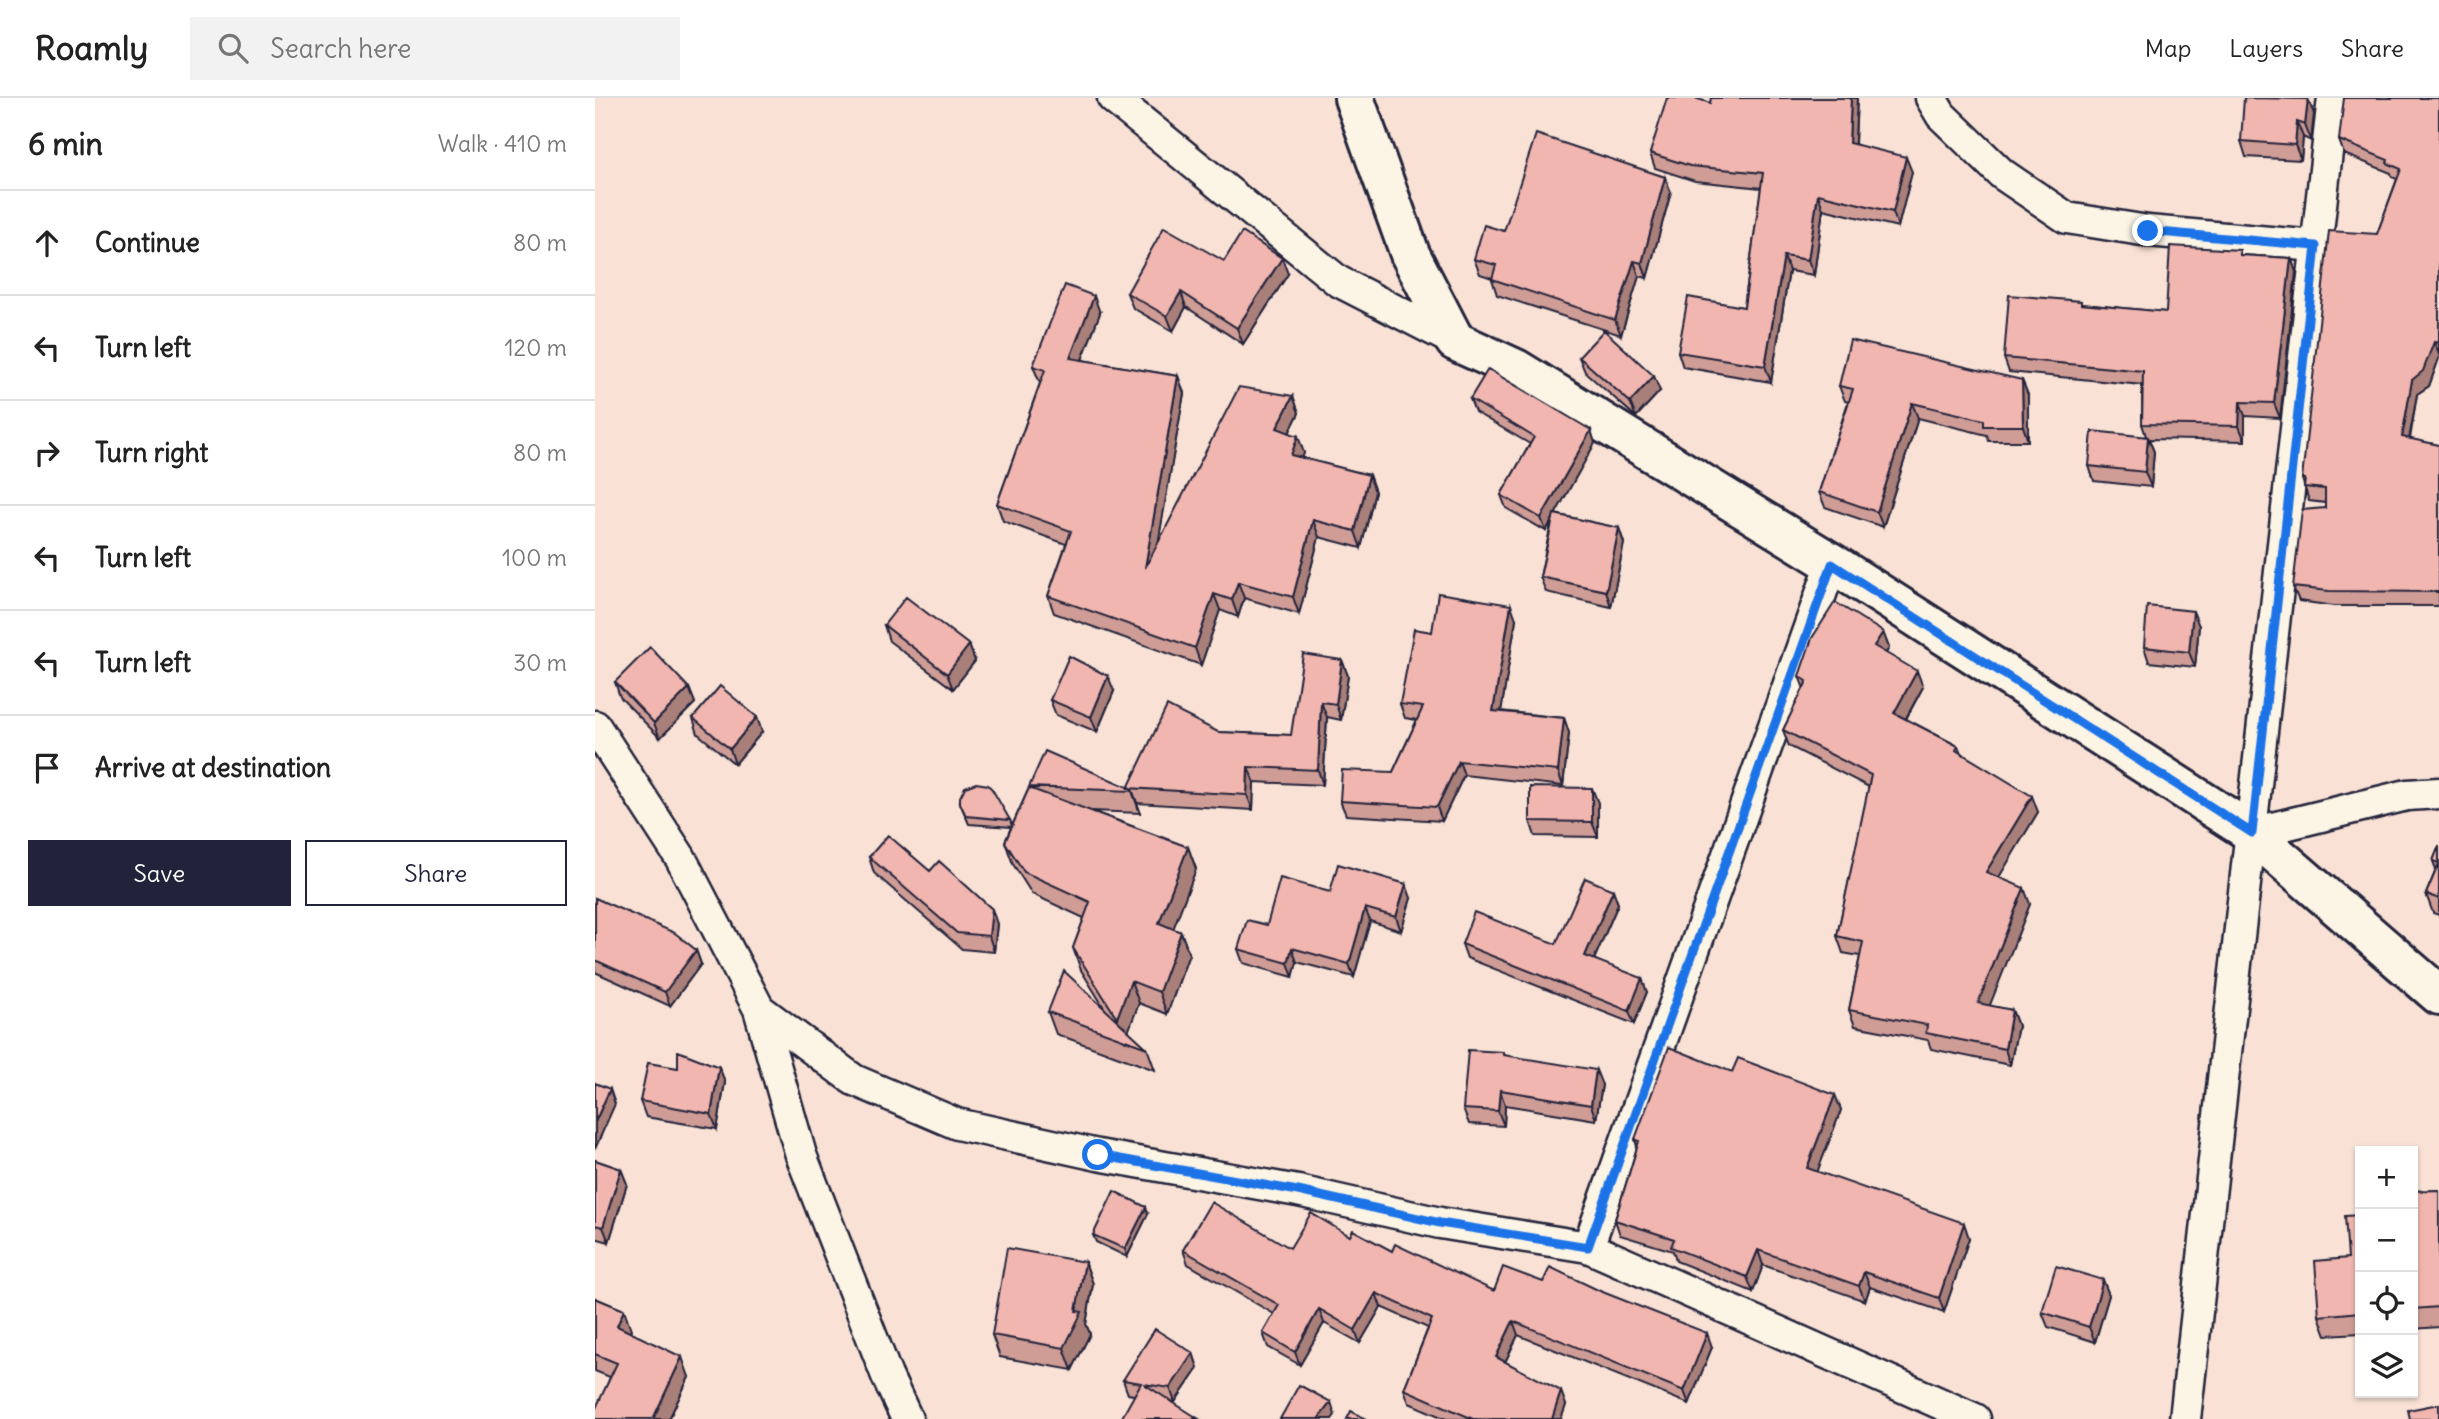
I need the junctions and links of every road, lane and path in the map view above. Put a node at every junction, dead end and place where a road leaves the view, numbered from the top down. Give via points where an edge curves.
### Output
1 (1113, 98) edge
2 (1354, 98) edge
3 (1931, 98) edge
4 (2333, 98) edge
5 (2316, 246) junction
6 (1455, 341) junction
7 (1832, 564) junction
8 (595, 726) edge
9 (2439, 793) edge
10 (2252, 833) junction
11 (2439, 995) edge
12 (759, 1009) junction
13 (1588, 1247) junction
14 (907, 1419) edge
15 (1975, 1419) edge
16 (2185, 1419) edge

1 - 6 street via 1338,281
2 - 6 street via 1410,254
3 - 5 street via 1941,115 2002,174 2067,218 2148,231
4 - 5 street
5 - 10 street
6 - 7 street via 1516,369
7 - 10 street
7 - 13 street
8 - 12 street via 680,857
9 - 10 street via 2407,795
10 - 11 street
10 - 16 street
12 - 13 street via 854,1080 957,1124 1440,1223
12 - 14 street via 801,1155
13 - 15 street

